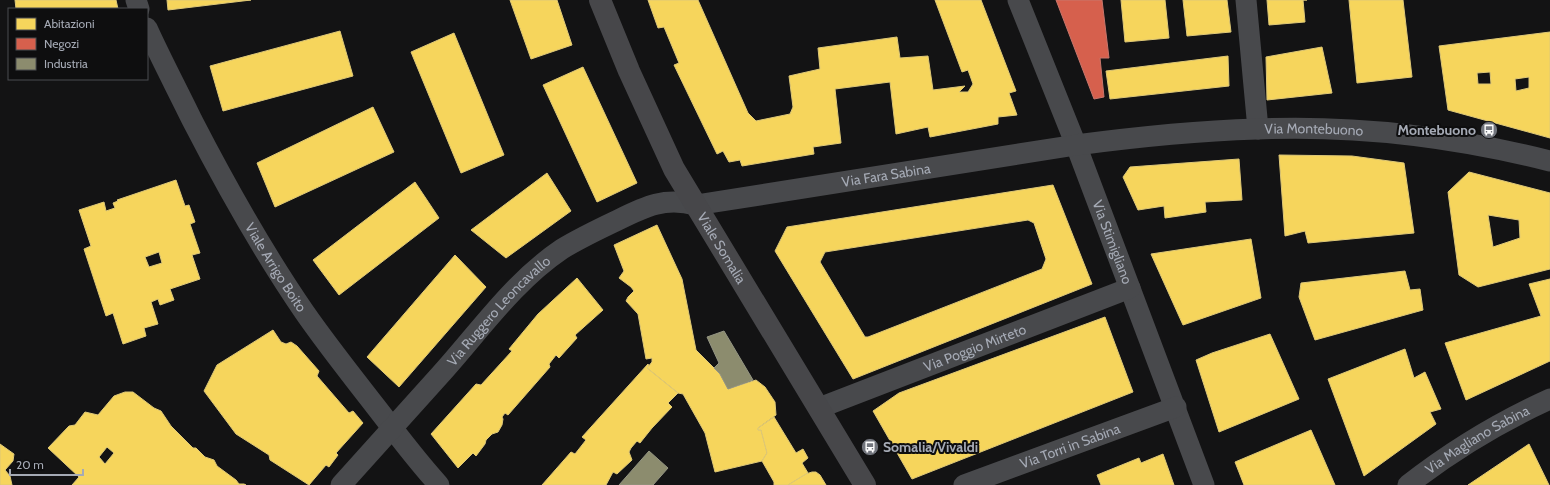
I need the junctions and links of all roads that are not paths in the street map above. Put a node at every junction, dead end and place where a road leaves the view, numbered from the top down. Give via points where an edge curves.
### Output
1 (600, 0) edge
2 (1018, 0) edge
3 (1246, 0) edge
4 (148, 30) edge
5 (1258, 129) junction
6 (1076, 145) junction
7 (1550, 161) edge
8 (696, 205) junction
9 (1130, 288) junction
10 (1550, 399) edge
11 (1176, 407) junction
12 (819, 408) junction
13 (391, 428) junction
14 (341, 485) edge
15 (439, 485) edge
16 (866, 485) edge
17 (964, 485) edge
18 (1204, 485) edge
19 (1408, 485) edge

1 - 8 main road, Viale Somalia via 674,169
2 - 6 street, Via Stimigliano
3 - 5 street
4 - 13 street, Viale Arrigo Boito via 211,157 256,236 309,318
5 - 6 street, Via Montebuono via 1173,134
5 - 7 street, Via Montebuono via 1336,130 1437,138 1508,150
6 - 8 street, Via Fara Sabina
6 - 9 street, Via Stimigliano
8 - 12 main road, Viale Somalia
8 - 13 street, Via Ruggero Leoncavallo via 675,201 657,204 580,238 562,249 510,294
9 - 11 street, Via Stimigliano
9 - 12 street, Via Poggio Mirteto
10 - 19 street, Via Magliano Sabina via 1476,437
11 - 17 street, Via Torri in Sabina
11 - 18 street, Via Stimigliano
12 - 16 main road, Viale Somalia
13 - 14 street, Via Ruggero Leoncavallo
13 - 15 street, Viale Arrigo Boito

